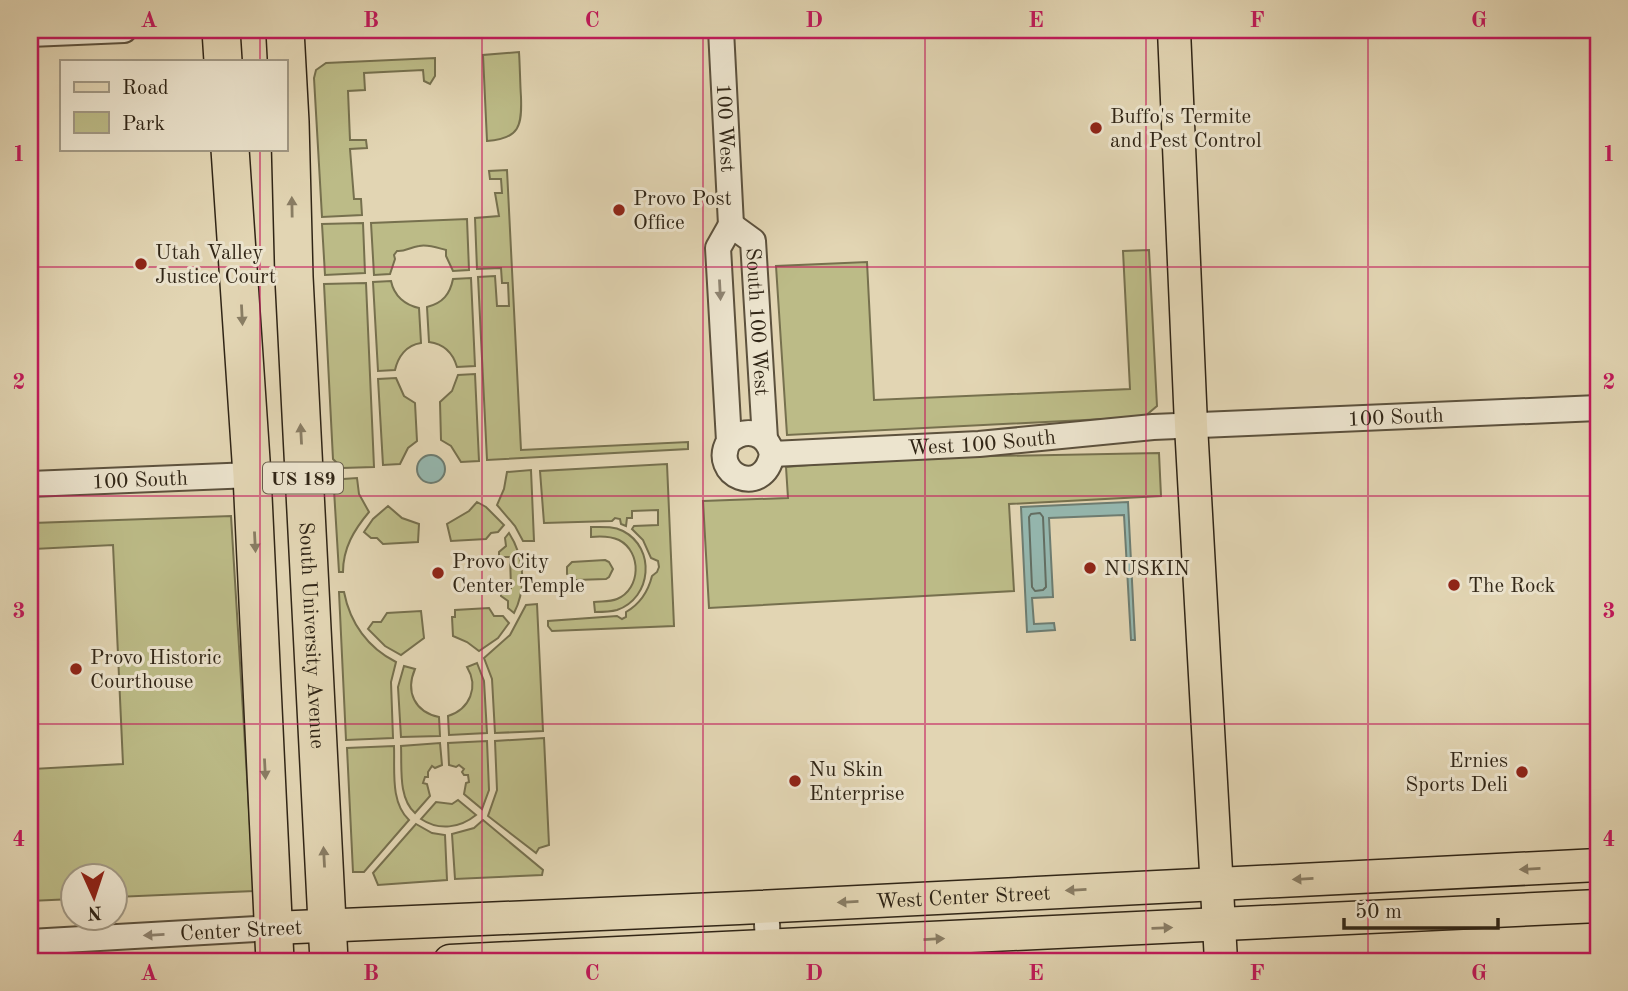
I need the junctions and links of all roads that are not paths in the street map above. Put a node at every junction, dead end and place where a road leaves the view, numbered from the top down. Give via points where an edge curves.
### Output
1 (124, 30) edge
2 (221, 30) edge
3 (285, 30) edge
4 (721, 30) edge
5 (1174, 30) edge
6 (30, 34) edge
7 (223, 60) edge
8 (286, 60) edge
9 (287, 85) edge
10 (230, 150) edge
11 (731, 225) junction
12 (1598, 408) edge
13 (1191, 425) junction
14 (729, 441) junction
15 (768, 447) junction
16 (252, 475) junction
17 (30, 484) edge
18 (1598, 865) edge
19 (1218, 884) junction
20 (766, 905) junction
21 (1598, 906) edge
22 (1220, 925) junction
23 (30, 942) edge
24 (328, 944) edge
25 (274, 946) edge
26 (769, 954) edge
27 (450, 961) edge
28 (1221, 961) edge

1 - 6 street
2 - 7 highway
8 -> 3 highway, South University Avenue / US 189
4 - 11 street, 100 West
5 - 13 main road
24 -> 9 highway, South University Avenue / US 189
10 -> 16 highway, US 189
11 -> 14 street, South 100 West via 718,248
11 - 15 street, South 100 West via 753,241
12 - 13 street, 100 South
13 - 15 street, West 100 South via 979,444
13 - 19 main road
14 - 15 street via 747,432 757,434
14 - 15 street, South 100 West via 726,465 739,478 765,472 770,464
16 - 17 street, 100 South
16 -> 25 highway, US 189
18 -> 19 main road, West Center Street
19 -> 20 main road, West Center Street
19 - 22 main road
20 - 24 main road, West Center Street
20 - 26 street
21 - 22 main road, West Center Street
26 -> 22 main road, West Center Street
22 - 28 main road
25 -> 23 street, Center Street
24 - 25 main road, Center Street
26 - 27 main road, West Center Street

